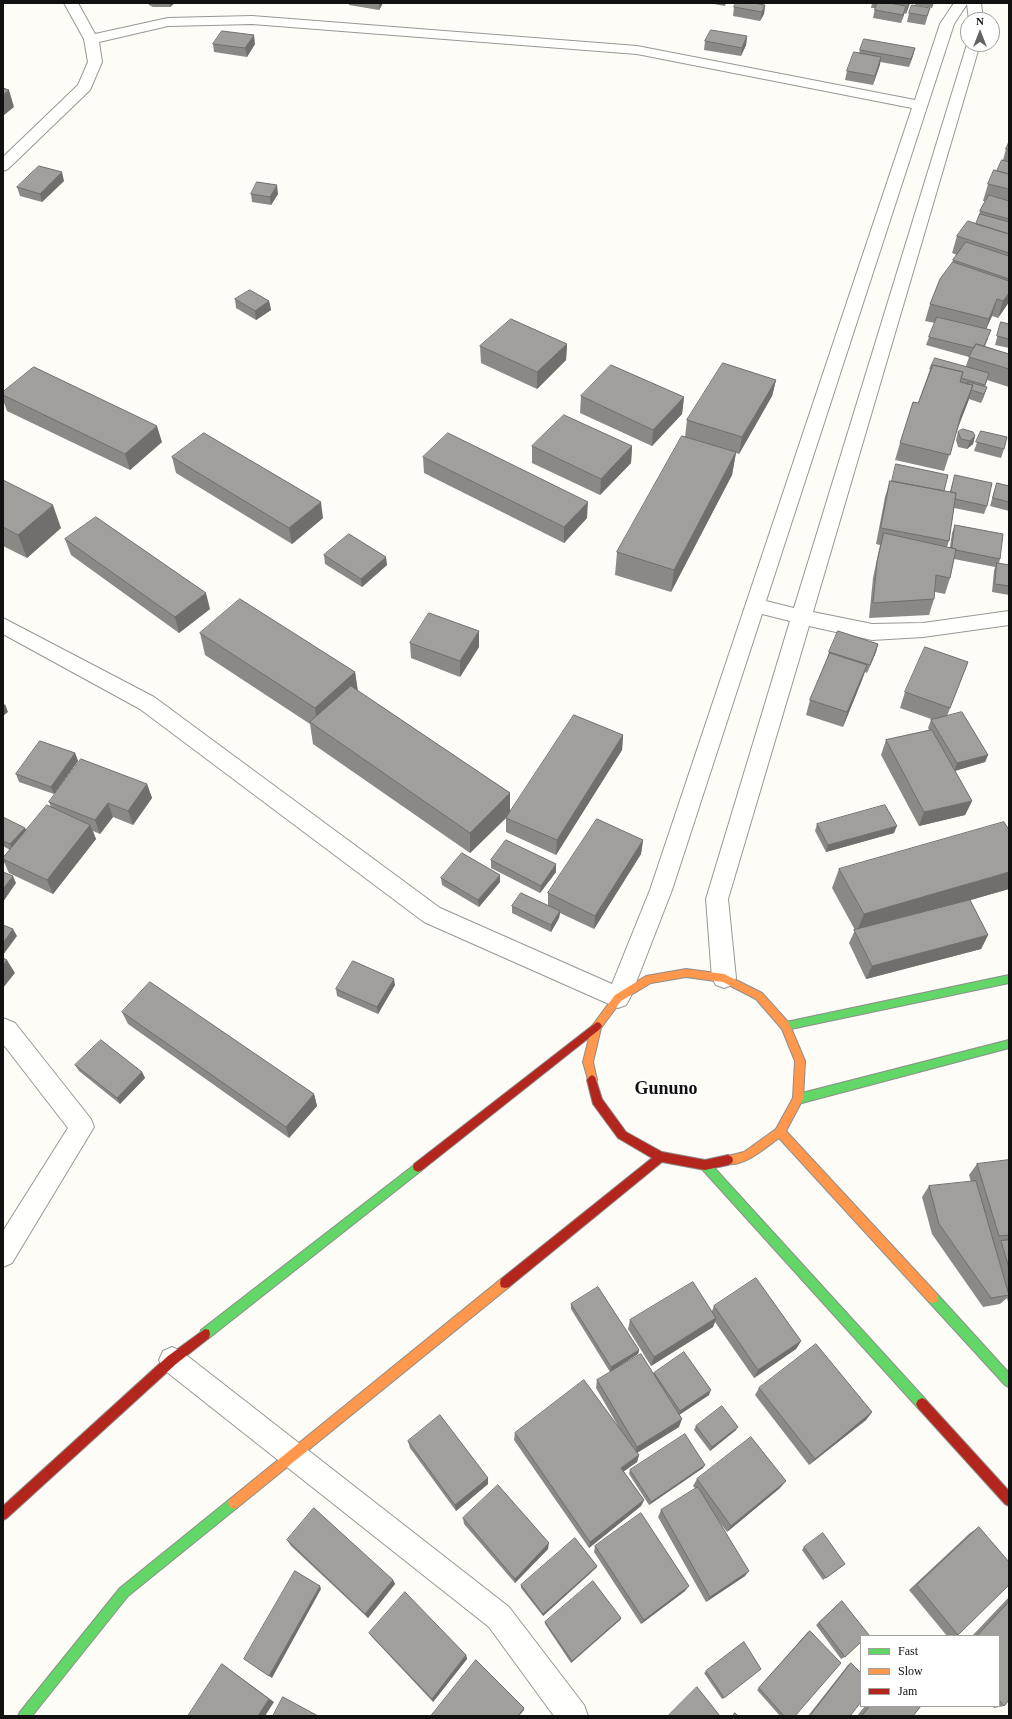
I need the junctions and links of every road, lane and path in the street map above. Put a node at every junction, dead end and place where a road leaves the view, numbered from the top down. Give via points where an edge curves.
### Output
1 (71, 3) edge
2 (961, 3) edge
3 (90, 39) junction
4 (971, 52) edge
5 (920, 105) junction
6 (3, 166) edge
7 (755, 605) junction
8 (802, 617) junction
9 (1009, 618) edge
10 (3, 625) edge
11 (724, 978) junction
12 (1009, 979) edge
13 (618, 998) junction
14 (597, 1026) junction
15 (786, 1026) junction
16 (3, 1029) edge
17 (1009, 1044) edge
18 (798, 1099) junction
19 (780, 1132) junction
20 (660, 1157) junction
21 (705, 1166) junction
22 (3, 1254) edge
23 (172, 1360) junction
24 (1009, 1381) edge
25 (293, 1455) junction
26 (1009, 1500) edge
27 (3, 1514) edge
28 (24, 1716) edge
29 (573, 1716) edge

1 - 3 street
2 - 5 street via 947,24
3 - 5 street via 168,22 252,20 629,49
3 - 6 street via 95,62 85,87
4 - 8 street
5 - 7 street
7 - 8 street
7 - 13 street via 661,890
8 - 9 street via 872,632 924,630
8 - 11 street via 717,899
10 - 13 street via 147,703 432,915
11 - 13 main road via 686,973 649,979
11 - 15 main road via 759,996
12 - 15 main road
13 - 14 main road
14 - 20 main road via 588,1062 597,1101 622,1135
14 - 23 main road
15 - 18 main road via 800,1061
16 - 22 street via 82,1127
17 - 18 main road
18 - 19 main road
19 - 21 main road via 746,1156
19 - 24 main road
20 - 21 main road
20 - 25 main road
21 - 26 main road
23 - 25 street
23 - 27 main road
25 - 28 main road via 124,1592
25 - 29 street via 499,1617

